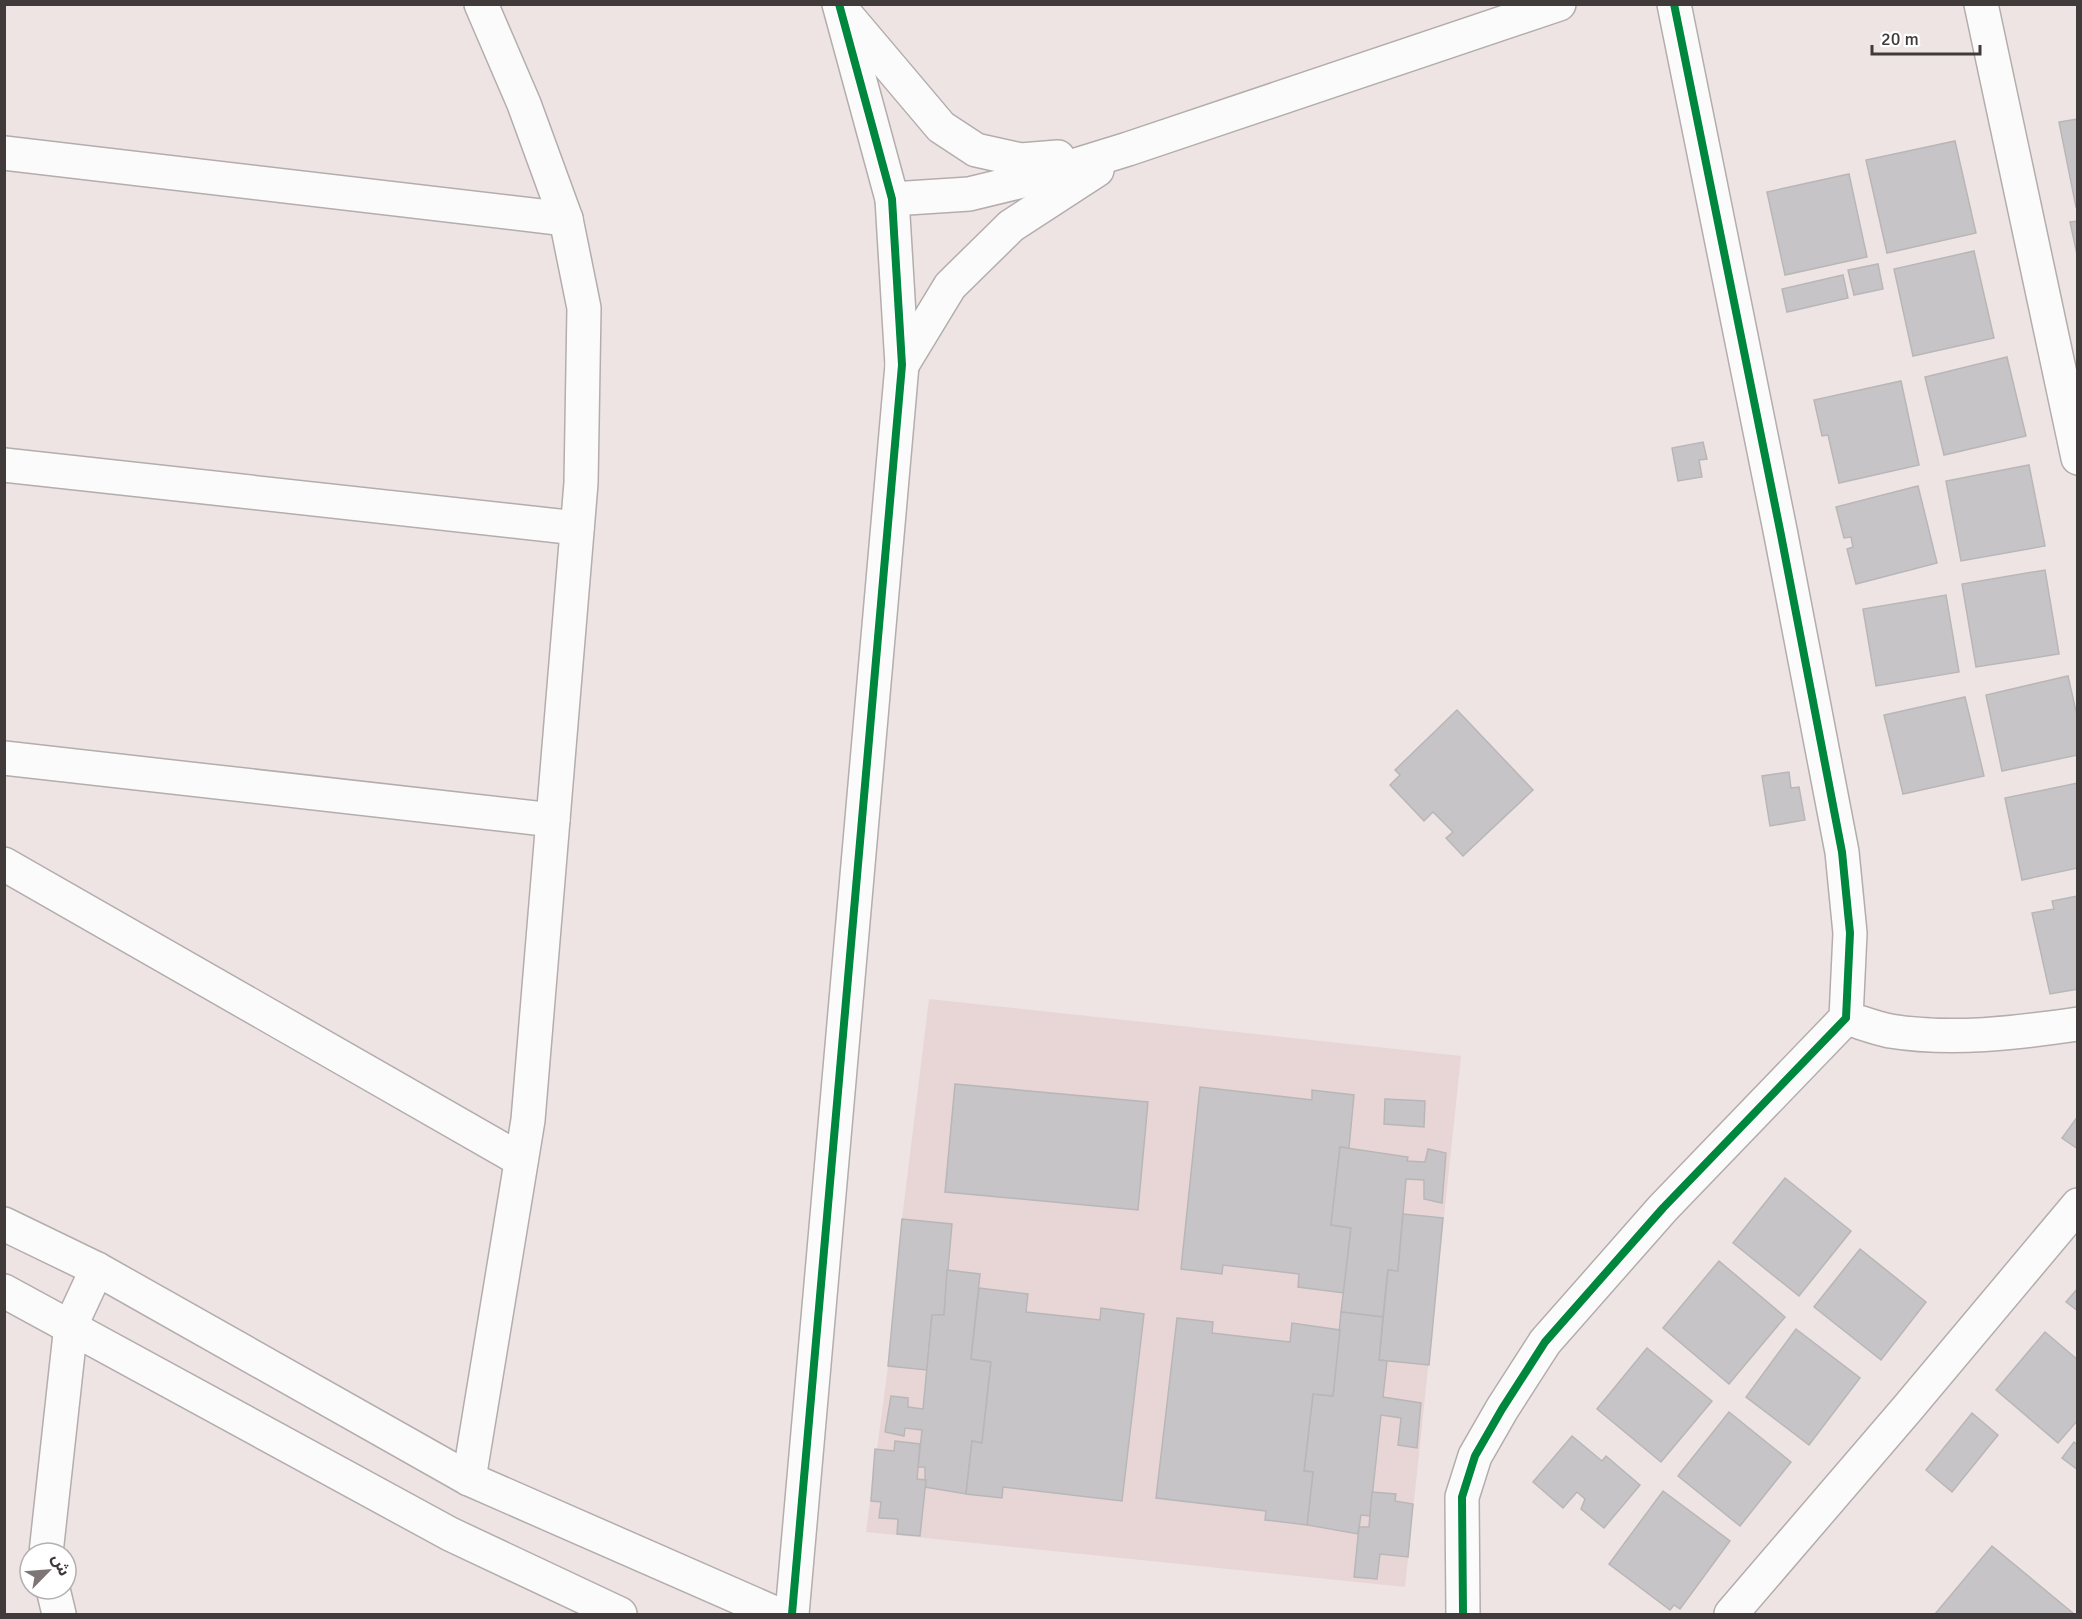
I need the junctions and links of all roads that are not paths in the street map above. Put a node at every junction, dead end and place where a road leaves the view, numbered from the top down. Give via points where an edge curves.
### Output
1 (481, 4) edge
2 (1559, 4) edge
3 (1674, 4) edge
4 (1981, 4) edge
5 (841, 7) edge
6 (1128, 150) junction
7 (4, 153) edge
8 (892, 199) junction
9 (566, 219) junction
10 (902, 365) junction
11 (2078, 458) edge
12 (4, 465) edge
13 (578, 528) junction
14 (4, 758) edge
15 (553, 820) junction
16 (4, 864) edge
17 (1846, 1018) junction
18 (2078, 1024) edge
19 (521, 1160) junction
20 (2078, 1205) edge
21 (4, 1224) edge
22 (97, 1269) junction
23 (4, 1291) edge
24 (71, 1325) junction
25 (469, 1479) junction
26 (47, 1541) edge
27 (620, 1614) edge
28 (777, 1614) edge
29 (792, 1614) edge
30 (1463, 1614) edge
31 (1731, 1614) edge

1 - 9 street via 524,104
2 - 6 street
3 - 17 street via 1842,852 1850,933
4 - 11 street
5 - 6 street via 941,127 976,150 1021,160
5 - 8 street
6 - 8 street via 969,194
6 - 10 street via 1011,225 950,286
7 - 9 street
8 - 10 street
9 - 13 street via 584,308
10 - 29 street
12 - 13 street
13 - 15 street
14 - 15 street
15 - 19 street via 528,1120
16 - 19 street
17 - 18 street via 1889,1030 1946,1036
17 - 30 street via 1663,1208 1545,1342 1475,1456 1462,1497
19 - 25 street
20 - 31 street
21 - 22 street
22 - 24 street
22 - 25 street
23 - 24 street
24 - 26 street
24 - 27 street via 450,1534
25 - 28 street

